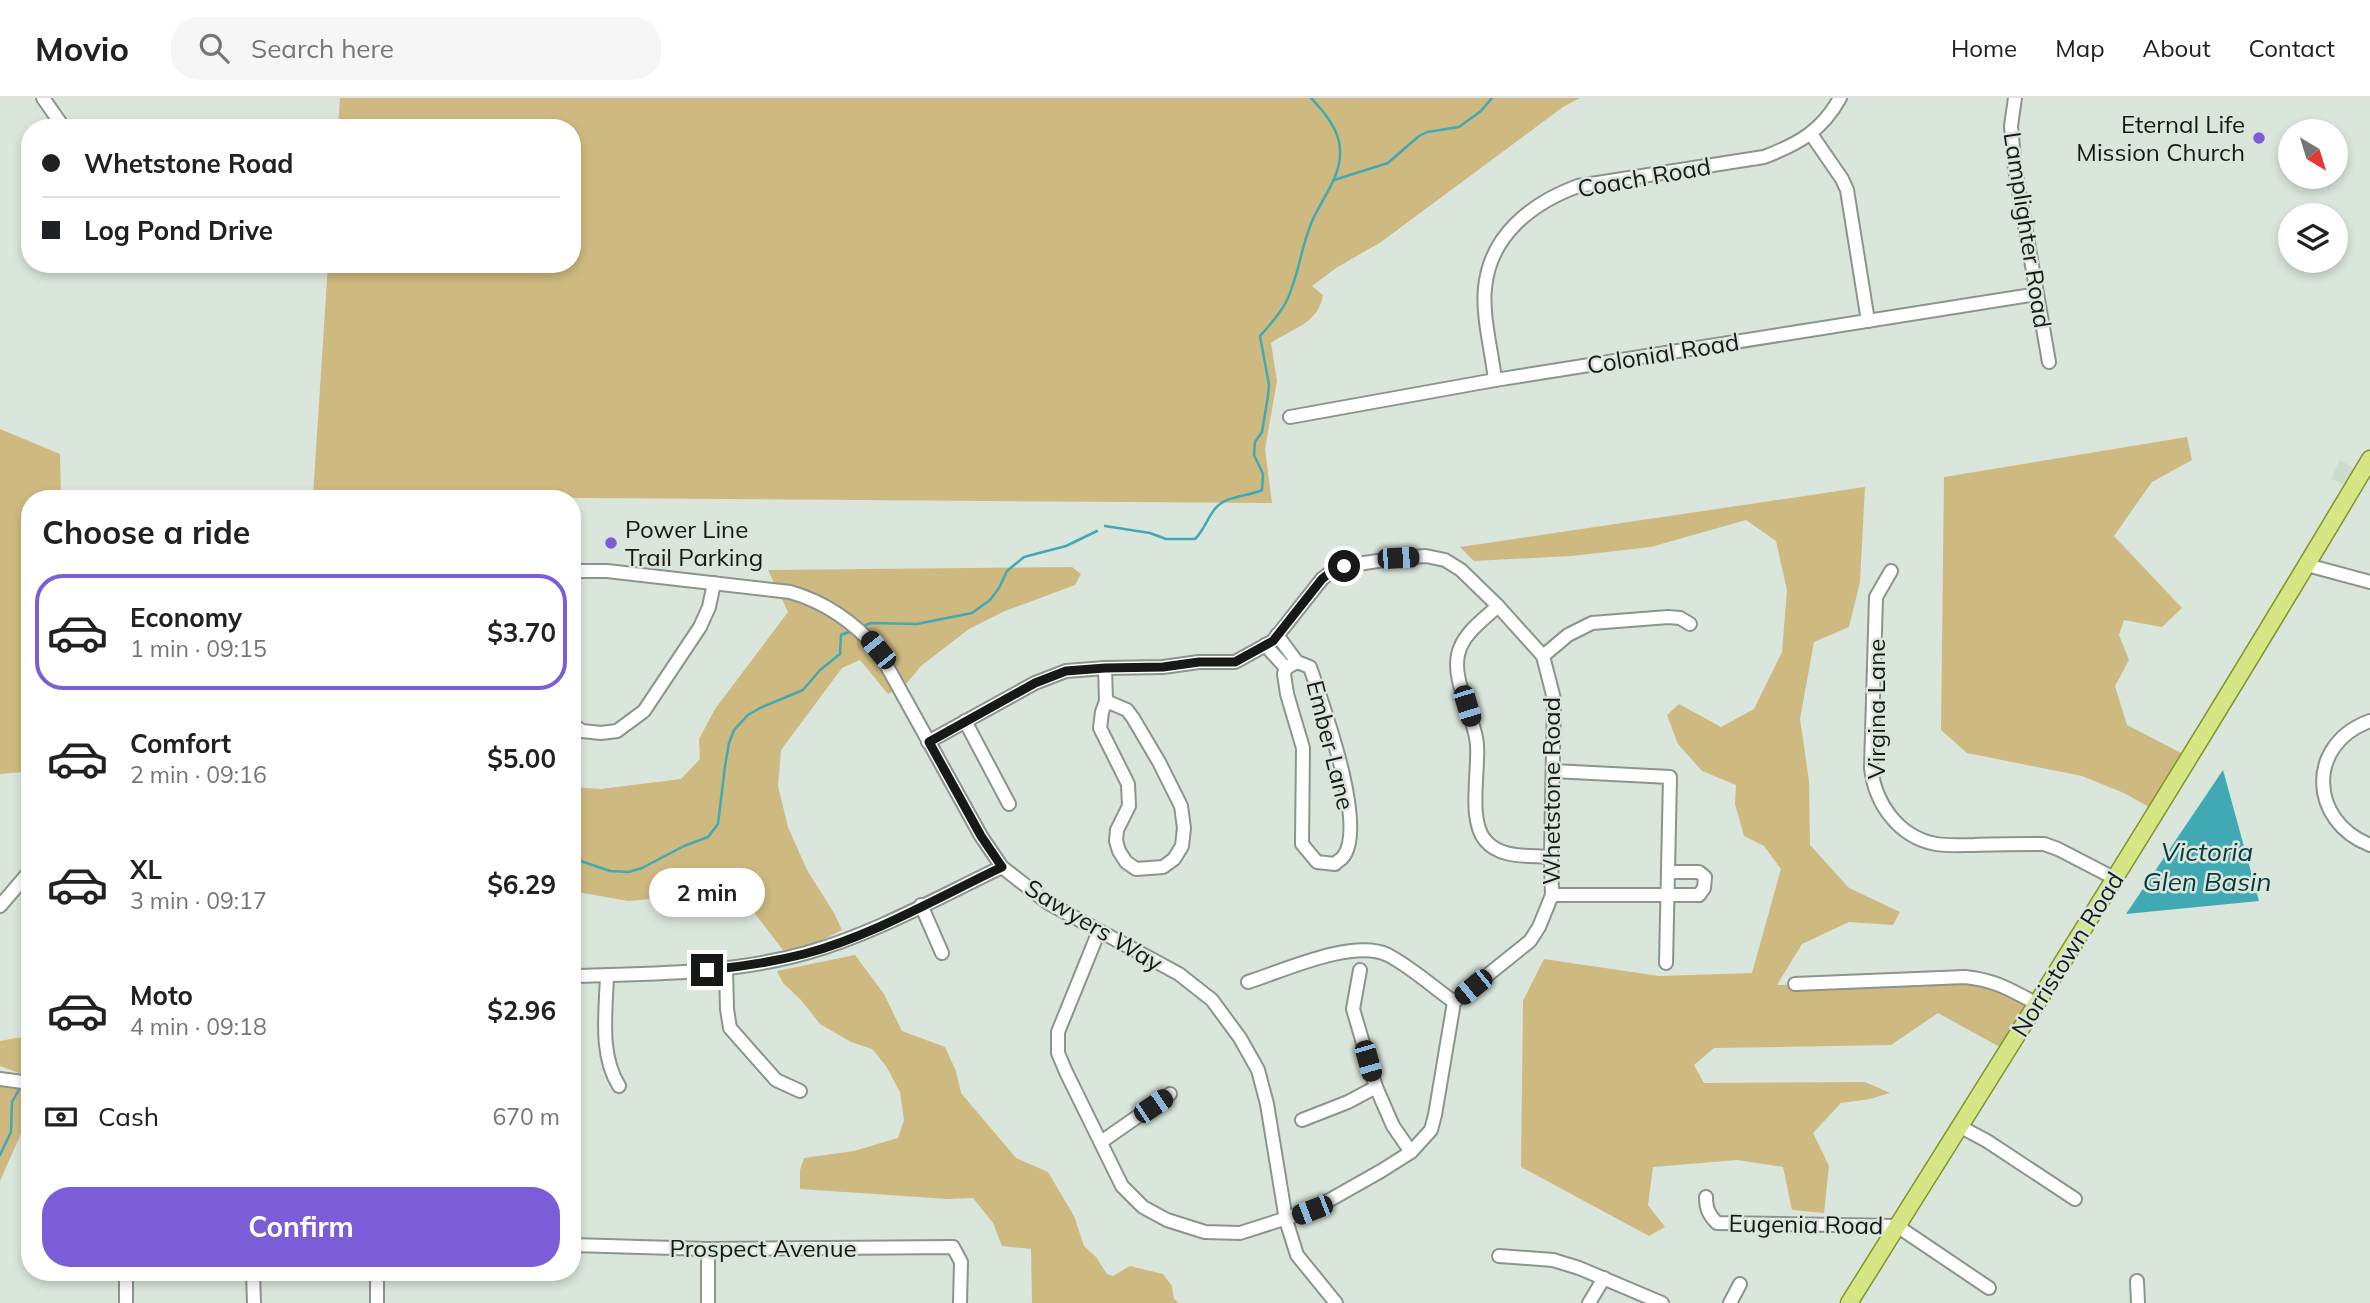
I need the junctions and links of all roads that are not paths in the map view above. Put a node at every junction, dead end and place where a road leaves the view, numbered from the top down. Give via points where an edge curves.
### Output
1 (43, 98) edge
2 (1840, 98) edge
3 (2015, 98) edge
4 (58, 119) edge
5 (1811, 134) junction
6 (2037, 294) junction
7 (1868, 321) junction
8 (2049, 362) dead end
9 (1495, 380) junction
10 (1290, 417) dead end
11 (2370, 459) edge
12 (2307, 565) junction
13 (581, 571) edge
14 (1891, 571) dead end
15 (2370, 582) edge
16 (714, 583) junction
17 (1498, 606) junction
18 (1690, 624) dead end
19 (1277, 635) junction
20 (1265, 645) junction
21 (1542, 656) junction
22 (1291, 665) junction
23 (1105, 668) junction
24 (1106, 701) junction
25 (2370, 721) edge
26 (965, 722) junction
27 (581, 729) edge
28 (929, 742) junction
29 (1553, 771) junction
30 (1009, 804) dead end
31 (2370, 845) edge
32 (1551, 857) junction
33 (1002, 867) junction
34 (1668, 872) junction
35 (2114, 878) junction
36 (21, 881) edge
37 (0, 886) edge
38 (15, 888) junction
39 (1552, 895) junction
40 (1668, 895) junction
41 (921, 905) junction
42 (0, 906) edge
43 (1100, 931) junction
44 (942, 953) dead end
45 (1666, 963) dead end
46 (726, 968) junction
47 (1360, 970) dead end
48 (607, 975) junction
49 (581, 976) edge
50 (1248, 982) dead end
51 (1795, 984) dead end
52 (1454, 1002) junction
53 (2037, 1004) junction
54 (620, 1086) dead end
55 (1376, 1087) junction
56 (800, 1091) dead end
57 (1170, 1094) dead end
58 (1302, 1120) dead end
59 (1961, 1126) junction
60 (1101, 1142) junction
61 (1410, 1152) junction
62 (1706, 1197) dead end
63 (2076, 1199) dead end
64 (1286, 1220) junction
65 (1897, 1226) junction
66 (581, 1245) edge
67 (708, 1249) junction
68 (1499, 1256) dead end
69 (1604, 1279) junction
70 (126, 1281) edge
71 (253, 1281) edge
72 (377, 1281) edge
73 (2137, 1281) dead end
74 (1740, 1284) dead end
75 (1989, 1288) dead end
76 (126, 1303) edge
77 (254, 1303) edge
78 (377, 1303) edge
79 (708, 1303) edge
80 (960, 1303) edge
81 (1336, 1303) edge
82 (1589, 1303) edge
83 (1662, 1303) edge
84 (1730, 1303) edge
85 (1849, 1303) edge
86 (2138, 1303) edge

1 - 4 street
2 - 5 street, Coach Road
3 - 6 street, Lamplighter Road via 2011,126 2015,169
5 - 7 street via 1847,190
5 - 9 street, Coach Road via 1764,157 1578,186 1527,212 1502,240 1485,287
6 - 7 street, Colonial Road
6 - 8 street, Lamplighter Road
7 - 9 street, Colonial Road
9 - 10 street, Colonial Road
11 - 12 main road, Norristown Road
12 - 15 street
12 - 35 main road, Norristown Road
13 - 16 street, Sawyers Way
14 - 35 street, Virgina Lane via 1876,597 1873,779 1884,809 1908,831 1934,844 2043,844
16 - 27 street via 699,627 644,711 617,731
16 - 28 street, Sawyers Way via 810,597 848,620 878,650
17 - 19 street, Whetstone Road via 1445,560 1398,558 1332,571
17 - 21 street, Whetstone Road
17 - 32 street via 1464,640 1457,665 1477,747 1477,825 1485,840 1500,852
18 - 21 street via 1668,617 1592,622
19 - 20 street, Whetstone Road
19 - 22 street, Ember Lane
20 - 22 street, Ember Lane
20 - 23 street, Whetstone Road via 1235,662
21 - 29 street, Whetstone Road via 1555,699
22 - 22 street, Ember Lane via 1284,674 1303,748 1302,844 1317,863 1335,864 1344,856 1350,838 1345,784 1310,667
23 - 24 street
23 - 26 street, Whetstone Road via 1066,671
24 - 24 street via 1100,728 1128,784 1129,806 1117,830 1119,852 1136,869 1163,867 1182,846 1181,806 1128,710
25 - 31 street via 2350,732 2330,752 2322,776 2337,823
26 - 28 street, Whetstone Road
26 - 30 street
28 - 33 street, Sawyers Way
29 - 32 street, Whetstone Road
29 - 34 street via 1670,777
32 - 39 street, Whetstone Road
33 - 41 street
33 - 43 street, Sawyers Way via 1048,903
34 - 40 street
34 - 40 street via 1699,872 1705,877 1699,895
35 - 53 main road, Norristown Road
36 - 38 street
37 - 38 street
38 - 42 street
39 - 40 street
39 - 52 street, Whetstone Road via 1530,941
40 - 45 street
41 - 44 street
41 - 46 street via 814,951
43 - 60 street via 1058,1032 1058,1053
43 - 64 street, Sawyers Way via 1212,1000 1240,1038 1258,1070 1267,1104
46 - 48 street
46 - 56 street via 730,1028 776,1080
47 - 55 street via 1353,1009
48 - 49 street
48 - 54 street via 606,1056
50 - 52 street via 1342,951 1367,950 1400,963
51 - 53 street via 1976,978 2004,986
52 - 61 street via 1431,1130
53 - 59 main road, Norristown Road
55 - 58 street
55 - 61 street
57 - 60 street
59 - 63 street
59 - 65 main road, Norristown Road
60 - 64 street via 1122,1186 1143,1207 1167,1220 1205,1232 1240,1233
61 - 64 street via 1312,1210
62 - 65 street, Eugenia Road via 1706,1207 1717,1223
64 - 81 street, Sawyers Way via 1297,1255
65 - 75 street, Eugenia Road
65 - 85 main road, Norristown Road
66 - 67 street, Prospect Avenue
67 - 79 street
67 - 80 street, Prospect Avenue via 953,1247 961,1262
68 - 69 street via 1553,1260
69 - 82 street
69 - 83 street
70 - 76 street
71 - 77 street
72 - 78 street
73 - 86 street
74 - 84 street

